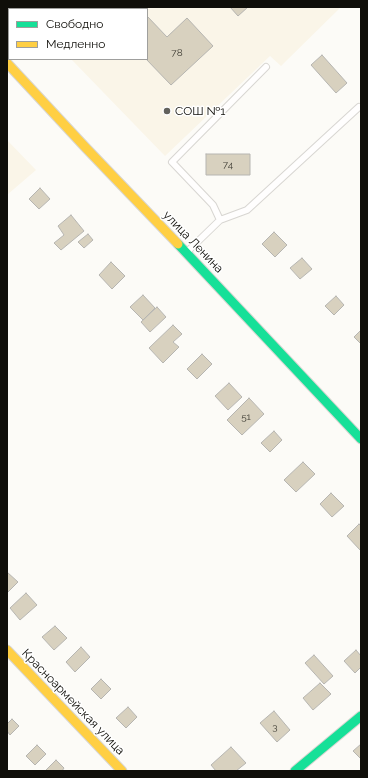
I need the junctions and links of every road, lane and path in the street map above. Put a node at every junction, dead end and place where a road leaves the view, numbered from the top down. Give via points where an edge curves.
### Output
1 (7, 63) edge
2 (266, 67) dead end
3 (359, 108) dead end
4 (220, 220) junction
5 (187, 252) junction
6 (361, 439) edge
7 (7, 650) edge
8 (361, 716) edge
9 (122, 771) edge
10 (295, 771) edge

1 - 5 street, улица Ленина
2 - 4 lane via 172,162 213,205
3 - 4 lane via 247,210
4 - 5 lane
5 - 6 street, улица Ленина
7 - 9 street, Красноармейская улица
8 - 10 street

